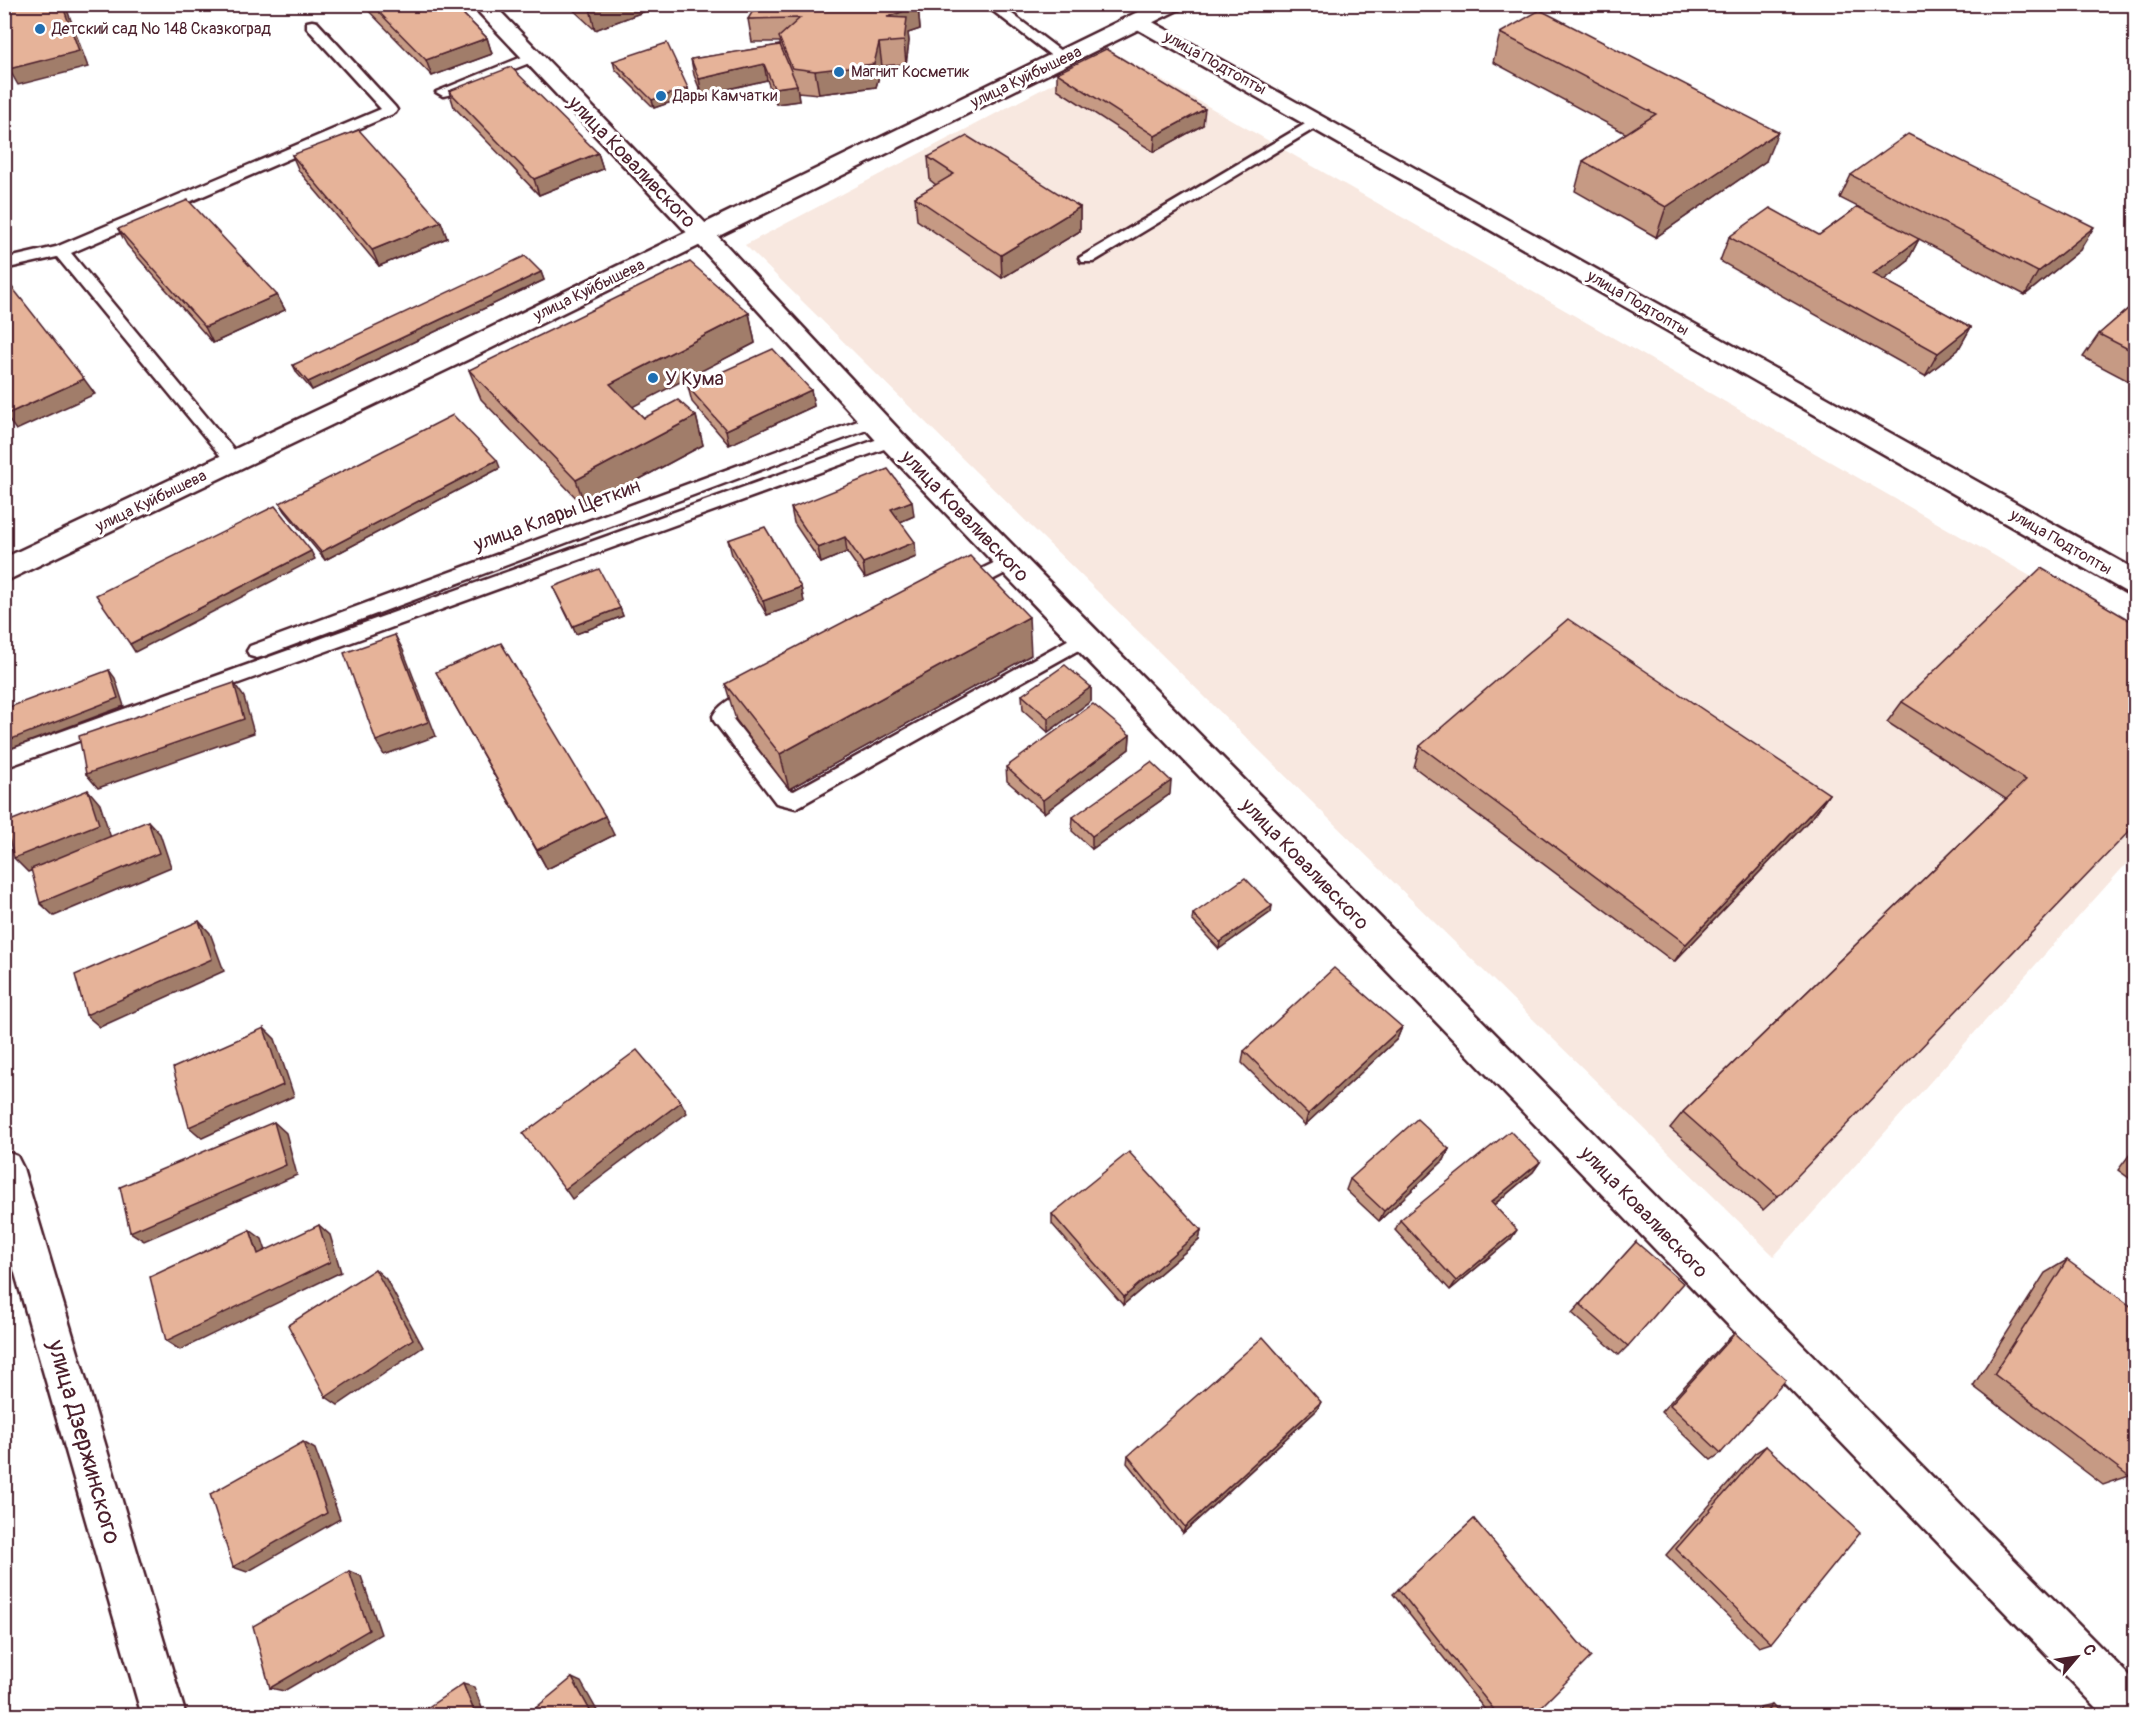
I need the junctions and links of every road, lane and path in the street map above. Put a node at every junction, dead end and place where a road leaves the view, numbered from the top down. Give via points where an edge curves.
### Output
1 (482, 4) edge
2 (990, 4) edge
3 (1172, 4) edge
4 (1140, 21) junction
5 (312, 25) dead end
6 (532, 57) junction
7 (1063, 58) junction
8 (443, 92) dead end
9 (1317, 121) junction
10 (702, 234) junction
11 (62, 251) junction
12 (1087, 258) dead end
13 (4, 264) edge
14 (883, 431) junction
15 (234, 461) junction
16 (1010, 562) junction
17 (4, 571) edge
18 (2136, 584) edge
19 (946, 595) edge
20 (1084, 638) junction
21 (256, 651) dead end
22 (778, 685) edge
23 (4, 760) edge
24 (4, 1168) edge
25 (2136, 1715) edge
26 (164, 1716) edge

1 - 6 street, улица Коваливского
2 - 7 lane
3 - 4 street, улица Куйбышева
4 - 7 street, улица Куйбышева
4 - 9 street, улица Подтопты
5 - 11 lane via 390,110
6 - 8 lane
6 - 10 street, улица Коваливского
7 - 10 street, улица Куйбышева
9 - 12 lane
9 - 18 street, улица Подтопты
10 - 14 street, улица Коваливского
10 - 15 street, улица Куйбышева
11 - 13 lane
11 - 15 lane
14 - 16 street, улица Коваливского
14 - 21 lane, улица Клары Цеткин
14 - 23 lane
15 - 17 street, улица Куйбышева
16 - 19 lane
16 - 20 street, улица Коваливского
20 - 22 lane via 796,800 783,797 723,716
20 - 25 street, улица Коваливского
24 - 26 street, улица Дзержинского

